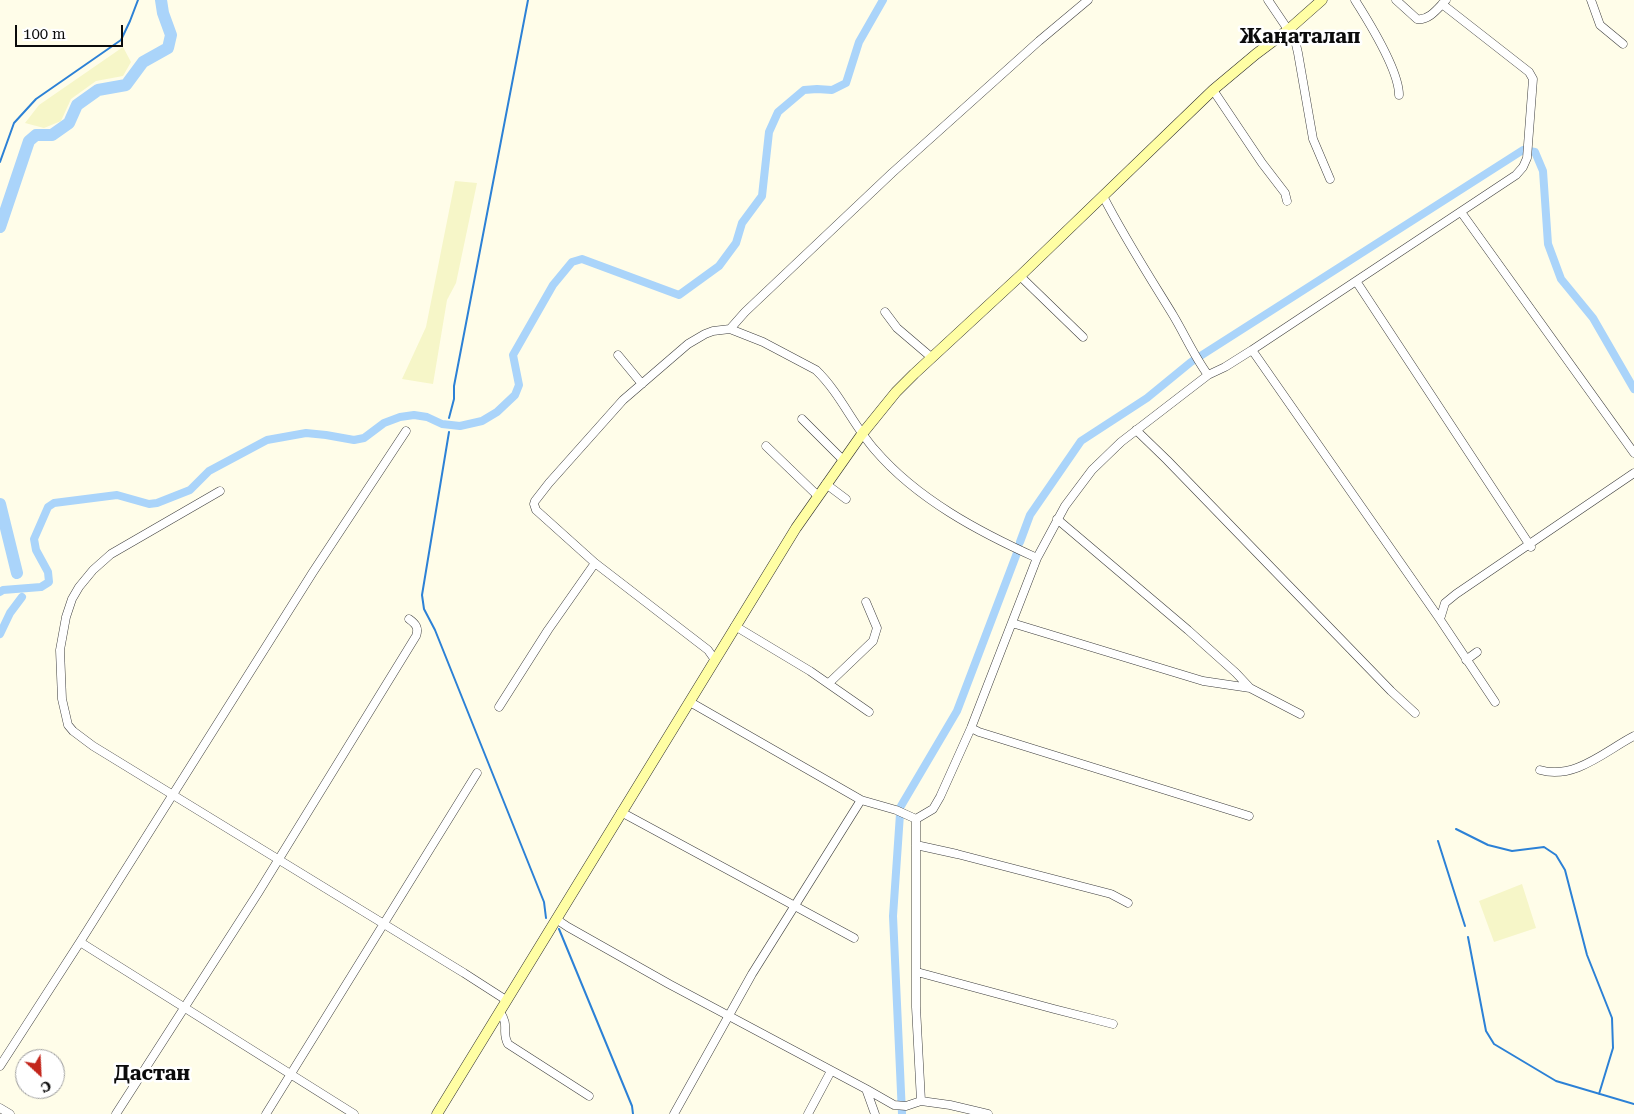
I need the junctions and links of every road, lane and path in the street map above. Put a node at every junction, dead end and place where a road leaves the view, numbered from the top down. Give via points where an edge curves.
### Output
1 (1088, 0) edge
2 (1268, 0) edge
3 (1322, 0) edge
4 (1355, 0) edge
5 (1396, 0) edge
6 (1591, 0) edge
7 (1444, 2) edge
8 (1288, 30) junction
9 (1623, 44) dead end
10 (1213, 90) junction
11 (1399, 96) dead end
12 (1330, 179) dead end
13 (1103, 196) junction
14 (1287, 201) dead end
15 (1461, 212) junction
16 (1020, 276) junction
17 (1356, 281) junction
18 (885, 312) dead end
19 (730, 329) junction
20 (1083, 337) dead end
21 (1252, 350) junction
22 (618, 355) dead end
23 (931, 357) junction
24 (1208, 375) junction
25 (642, 384) junction
26 (802, 419) dead end
27 (1136, 430) junction
28 (406, 432) dead end
29 (862, 434) junction
30 (766, 446) dead end
31 (1634, 454) edge
32 (843, 460) junction
33 (1634, 473) edge
34 (826, 484) junction
35 (220, 491) dead end
36 (818, 496) junction
37 (846, 499) dead end
38 (1058, 519) junction
39 (1530, 545) junction
40 (1037, 558) junction
41 (595, 563) junction
42 (866, 602) dead end
43 (1439, 618) junction
44 (408, 619) dead end
45 (1012, 622) junction
46 (735, 626) junction
47 (1477, 652) dead end
48 (715, 660) junction
49 (1466, 660) junction
50 (829, 683) junction
51 (1250, 688) junction
52 (690, 702) junction
53 (1495, 702) dead end
54 (499, 707) dead end
55 (870, 712) dead end
56 (1415, 713) dead end
57 (1300, 714) dead end
58 (971, 728) junction
59 (1634, 736) edge
60 (1540, 770) dead end
61 (477, 773) dead end
62 (173, 795) junction
63 (860, 800) junction
64 (621, 812) junction
65 (1249, 816) dead end
66 (916, 819) junction
67 (916, 845) junction
68 (278, 859) junction
69 (1128, 904) dead end
70 (795, 906) junction
71 (556, 918) junction
72 (384, 924) junction
73 (78, 927) dead end
74 (87, 931) junction
75 (854, 938) dead end
76 (80, 942) junction
77 (917, 972) junction
78 (506, 1000) junction
79 (185, 1008) junction
80 (500, 1012) junction
81 (729, 1014) junction
82 (1113, 1024) dead end
83 (0, 1066) edge
84 (832, 1071) junction
85 (291, 1075) junction
86 (866, 1089) junction
87 (589, 1096) dead end
88 (922, 1101) junction
89 (0, 1108) edge
90 (10, 1114) edge
91 (116, 1114) edge
92 (266, 1114) edge
93 (354, 1114) edge
94 (437, 1114) edge
95 (674, 1114) edge
96 (808, 1114) edge
97 (875, 1114) edge
98 (988, 1114) edge

1 - 19 street via 892,173
2 - 8 street
3 - 8 main road
4 - 11 street via 1398,83
5 - 7 street via 1420,20
6 - 9 street via 1600,25
7 - 15 street via 1532,75 1528,148 1523,167
8 - 10 main road
8 - 12 street via 1298,52 1313,139
10 - 13 main road
10 - 14 street via 1285,192
13 - 16 main road
13 - 24 street
15 - 17 street
15 - 31 street
16 - 20 street
16 - 23 main road
17 - 21 street
17 - 39 street
18 - 23 street via 897,328
19 - 25 street via 713,330 688,344
19 - 29 street via 816,370
21 - 24 street
21 - 43 street
22 - 25 street
23 - 29 main road via 896,392
24 - 27 street
25 - 41 street via 610,414 534,502 536,510
26 - 32 street
27 - 38 street via 1092,470
27 - 56 street
28 - 62 street via 313,572
29 - 32 main road
29 - 40 street via 882,459 929,500
30 - 36 street
32 - 34 main road
33 - 39 street
34 - 36 main road
34 - 37 street
35 - 62 street via 110,554 93,570 69,607 60,650 62,699 65,716 73,731
36 - 46 main road
38 - 40 street
38 - 51 street via 1188,630
39 - 43 street via 1445,603
40 - 45 street
41 - 48 street via 708,650
41 - 54 street
42 - 50 street via 877,628 873,641
43 - 49 street
44 - 68 street via 417,626 416,636
45 - 51 street via 1203,681
45 - 58 street
46 - 48 main road
46 - 50 street
47 - 49 street
48 - 52 main road
49 - 53 street
50 - 55 street
51 - 57 street
52 - 63 street
52 - 64 main road
58 - 65 street
58 - 66 street via 935,806
59 - 60 street via 1583,766 1558,773
61 - 72 street
62 - 68 street
62 - 74 street
63 - 66 street
63 - 70 street
64 - 70 street
64 - 71 main road
66 - 67 street
67 - 69 street via 1111,894
67 - 77 street
68 - 72 street
68 - 79 street
70 - 75 street
70 - 81 street
71 - 78 main road
71 - 81 street via 669,984
72 - 78 street
72 - 85 street
73 - 74 street
74 - 76 street
76 - 79 street
76 - 83 street
77 - 82 street
77 - 88 street via 916,1027
78 - 80 main road
79 - 85 street
79 - 91 street
80 - 87 street via 506,1022 508,1044
80 - 94 main road
81 - 84 street
81 - 95 street
84 - 86 street
84 - 96 street
85 - 92 street
85 - 93 street
86 - 88 street via 897,1106
86 - 97 street
88 - 98 street
89 - 90 street

